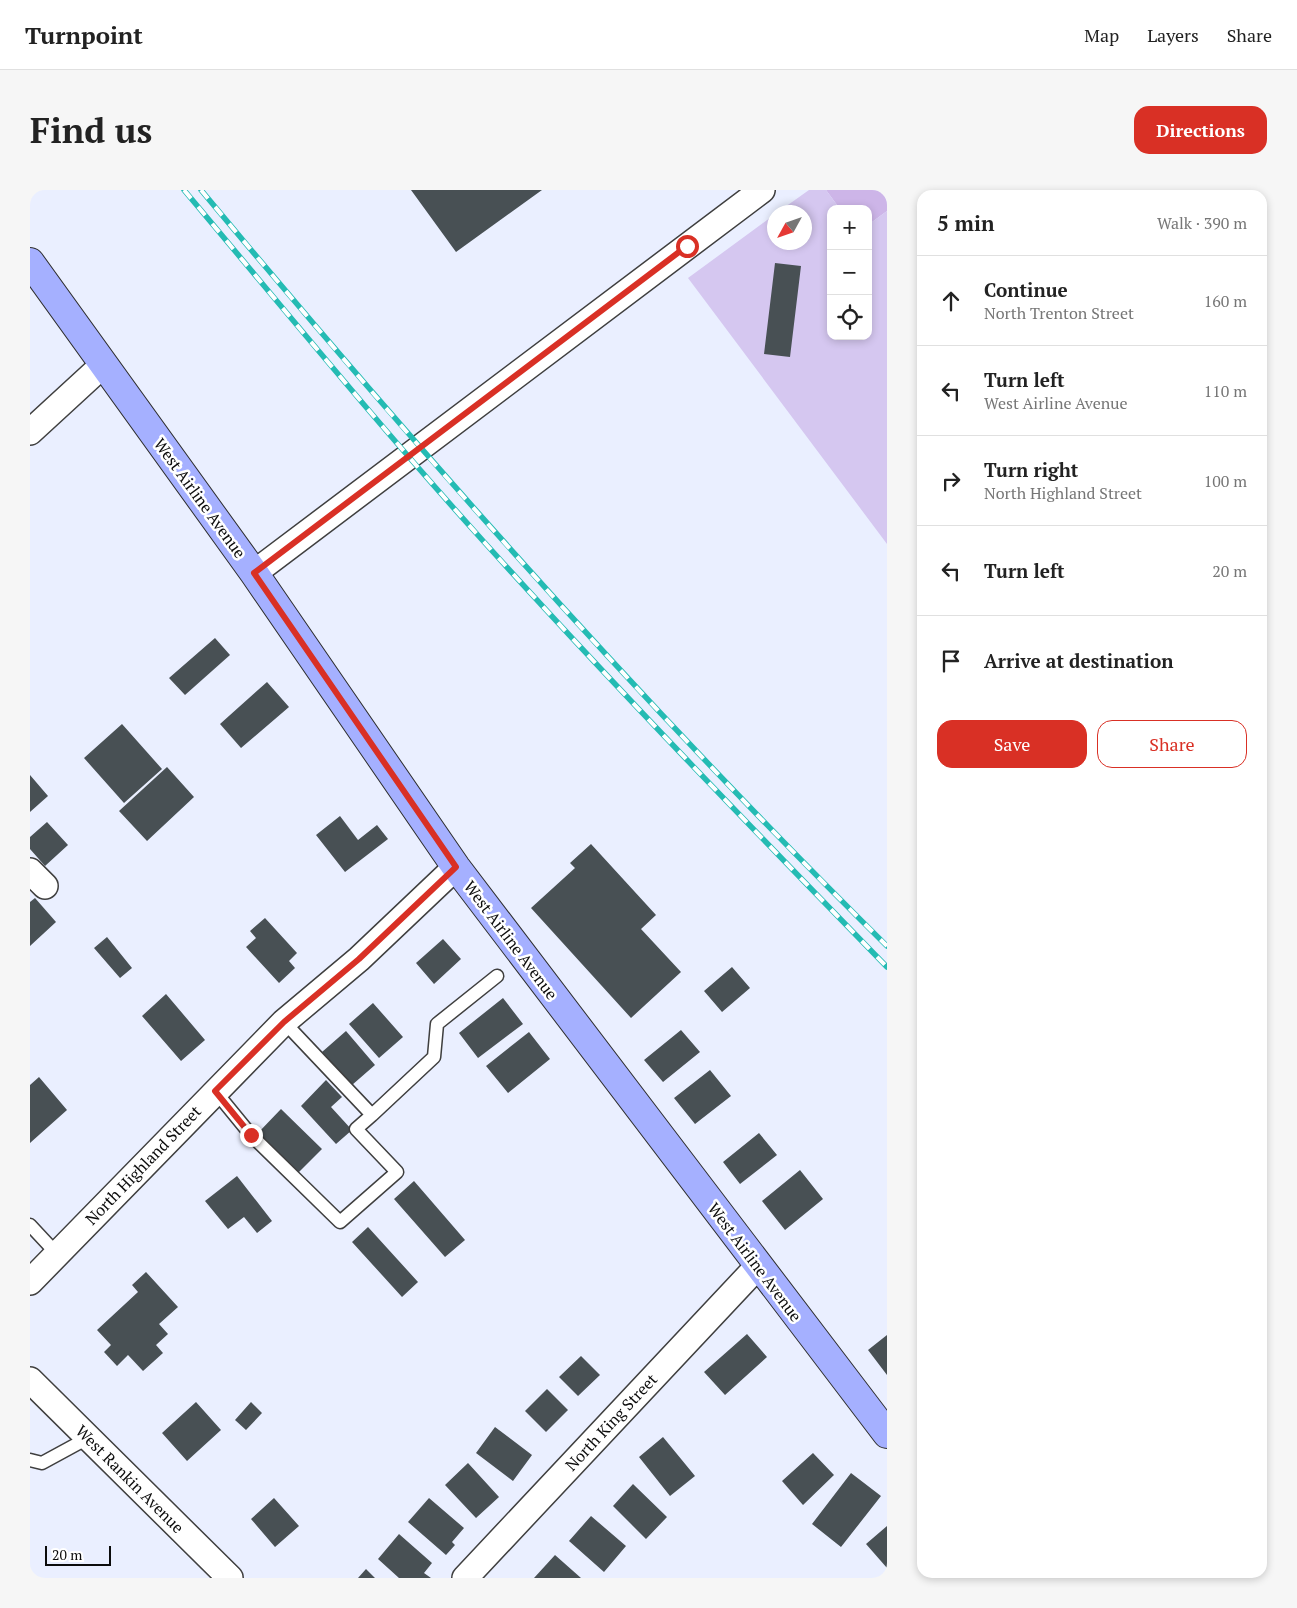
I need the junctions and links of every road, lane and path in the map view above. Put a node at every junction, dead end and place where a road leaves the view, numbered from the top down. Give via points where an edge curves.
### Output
1 (762, 190) edge
2 (30, 262) edge
3 (104, 364) junction
4 (30, 432) edge
5 (254, 573) junction
6 (456, 867) junction
7 (497, 976) dead end
8 (284, 1022) junction
9 (215, 1091) junction
10 (372, 1116) junction
11 (30, 1225) edge
12 (57, 1254) junction
13 (758, 1266) junction
14 (30, 1282) edge
15 (30, 1380) edge
16 (887, 1434) edge
17 (88, 1438) junction
18 (30, 1460) edge
19 (230, 1578) edge
20 (465, 1578) edge

1 - 5 street
2 - 3 main road, West Airline Avenue
3 - 4 street
3 - 5 main road, West Airline Avenue
5 - 6 main road, West Airline Avenue
6 - 8 street, North Highland Street via 359,959
6 - 13 main road, West Airline Avenue
7 - 10 lane via 438,1024 434,1057
8 - 9 street, North Highland Street
8 - 10 lane
9 - 10 lane via 251,1135 340,1222 397,1172 356,1130
9 - 12 street, North Highland Street
11 - 12 lane
12 - 14 street, North Highland Street
13 - 16 main road, West Airline Avenue
13 - 20 street, North King Street
15 - 17 street, West Rankin Avenue
17 - 18 lane via 42,1463
17 - 19 street, West Rankin Avenue

